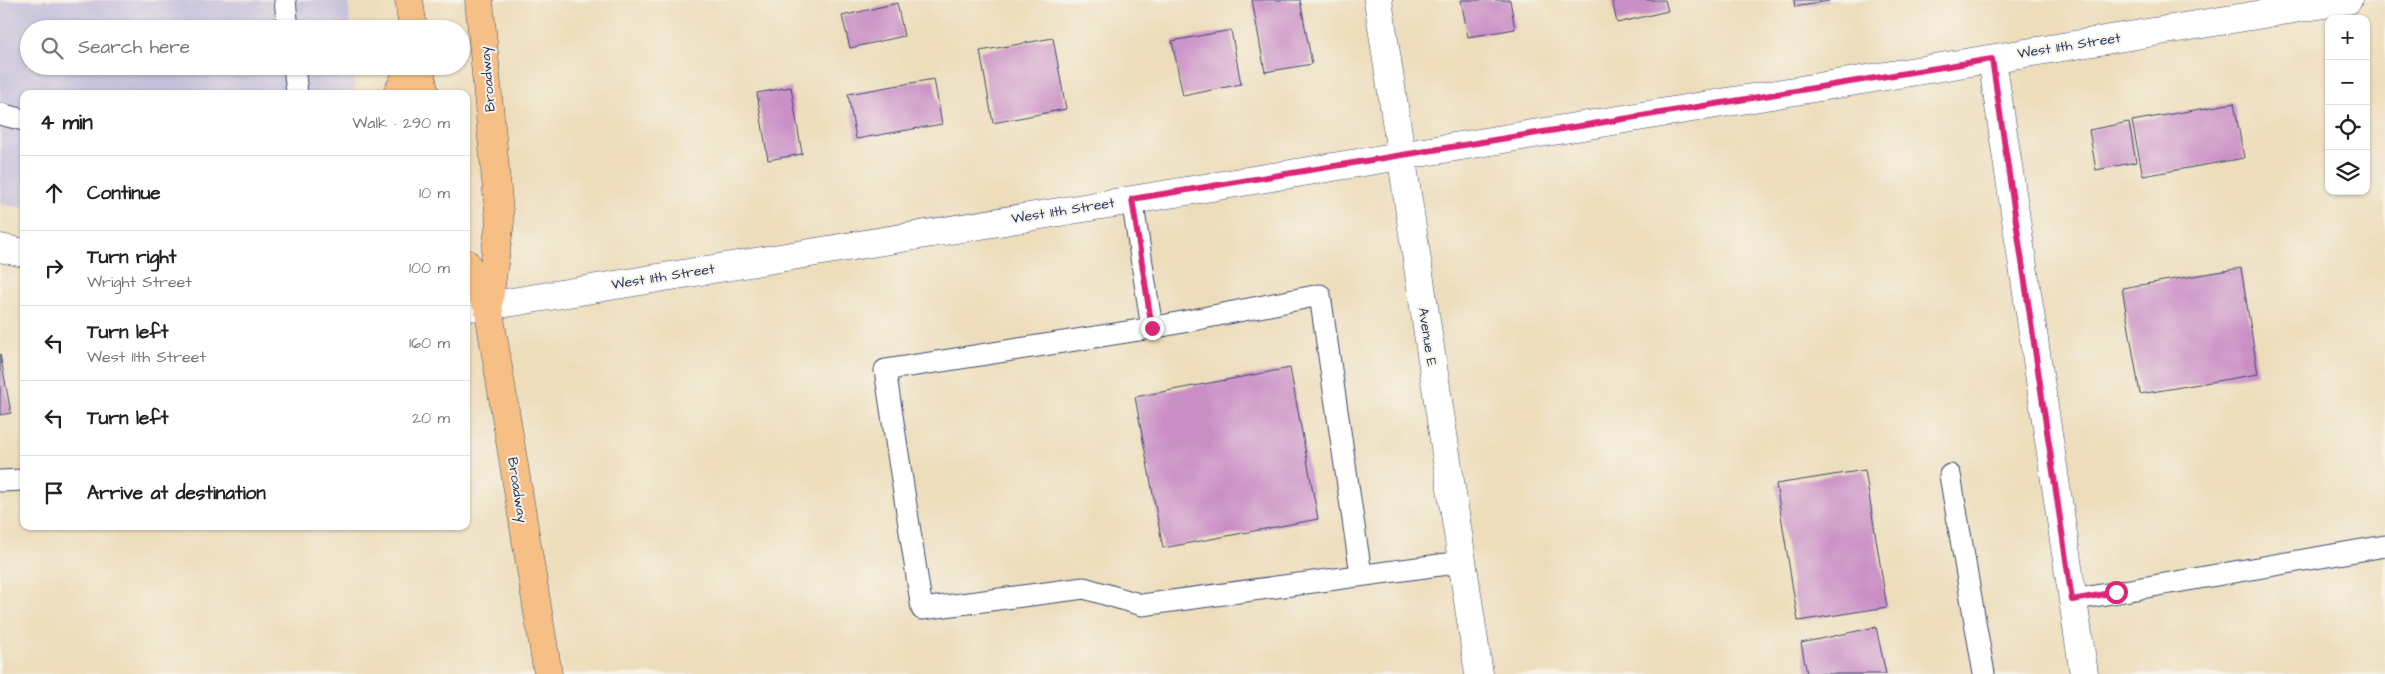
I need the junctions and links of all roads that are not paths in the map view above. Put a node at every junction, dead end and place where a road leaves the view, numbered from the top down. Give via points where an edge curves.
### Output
1 (285, 0) edge
2 (409, 0) edge
3 (479, 0) edge
4 (1378, 0) edge
5 (2348, 0) edge
6 (2320, 2) edge
7 (287, 20) edge
8 (412, 20) edge
9 (1992, 59) junction
10 (295, 75) edge
11 (406, 75) edge
12 (421, 75) edge
13 (297, 90) edge
14 (399, 90) edge
15 (424, 90) edge
16 (0, 114) edge
17 (20, 119) edge
18 (1399, 155) junction
19 (1132, 199) junction
20 (0, 248) edge
21 (20, 252) edge
22 (470, 279) edge
23 (477, 306) edge
24 (1152, 328) junction
25 (1950, 475) dead end
26 (20, 480) edge
27 (0, 481) edge
28 (2385, 546) edge
29 (1462, 562) junction
30 (1361, 574) junction
31 (2072, 600) junction
32 (548, 674) edge
33 (1479, 674) edge
34 (1984, 674) edge
35 (2084, 674) edge

1 - 7 lane
2 - 8 main road
3 - 23 main road, Broadway via 500,222
4 - 18 street, Avenue E
5 - 6 street, West 11th Street
6 - 9 street, West 11th Street
9 - 18 street, West 11th Street
9 - 31 street
10 - 13 lane
11 - 14 main road
12 - 15 main road
16 - 17 lane
18 - 19 street, West 11th Street
18 - 29 street, Avenue E
19 - 23 street, West 11th Street
19 - 24 lane
20 - 21 street
22 - 23 main road, Broadway
23 - 32 main road, Broadway
24 - 30 lane via 1320,295
24 - 30 lane via 885,370 922,609 1084,588 1142,605
25 - 34 lane
26 - 27 lane
28 - 31 lane
29 - 30 lane
29 - 33 street, Avenue E
31 - 35 street

